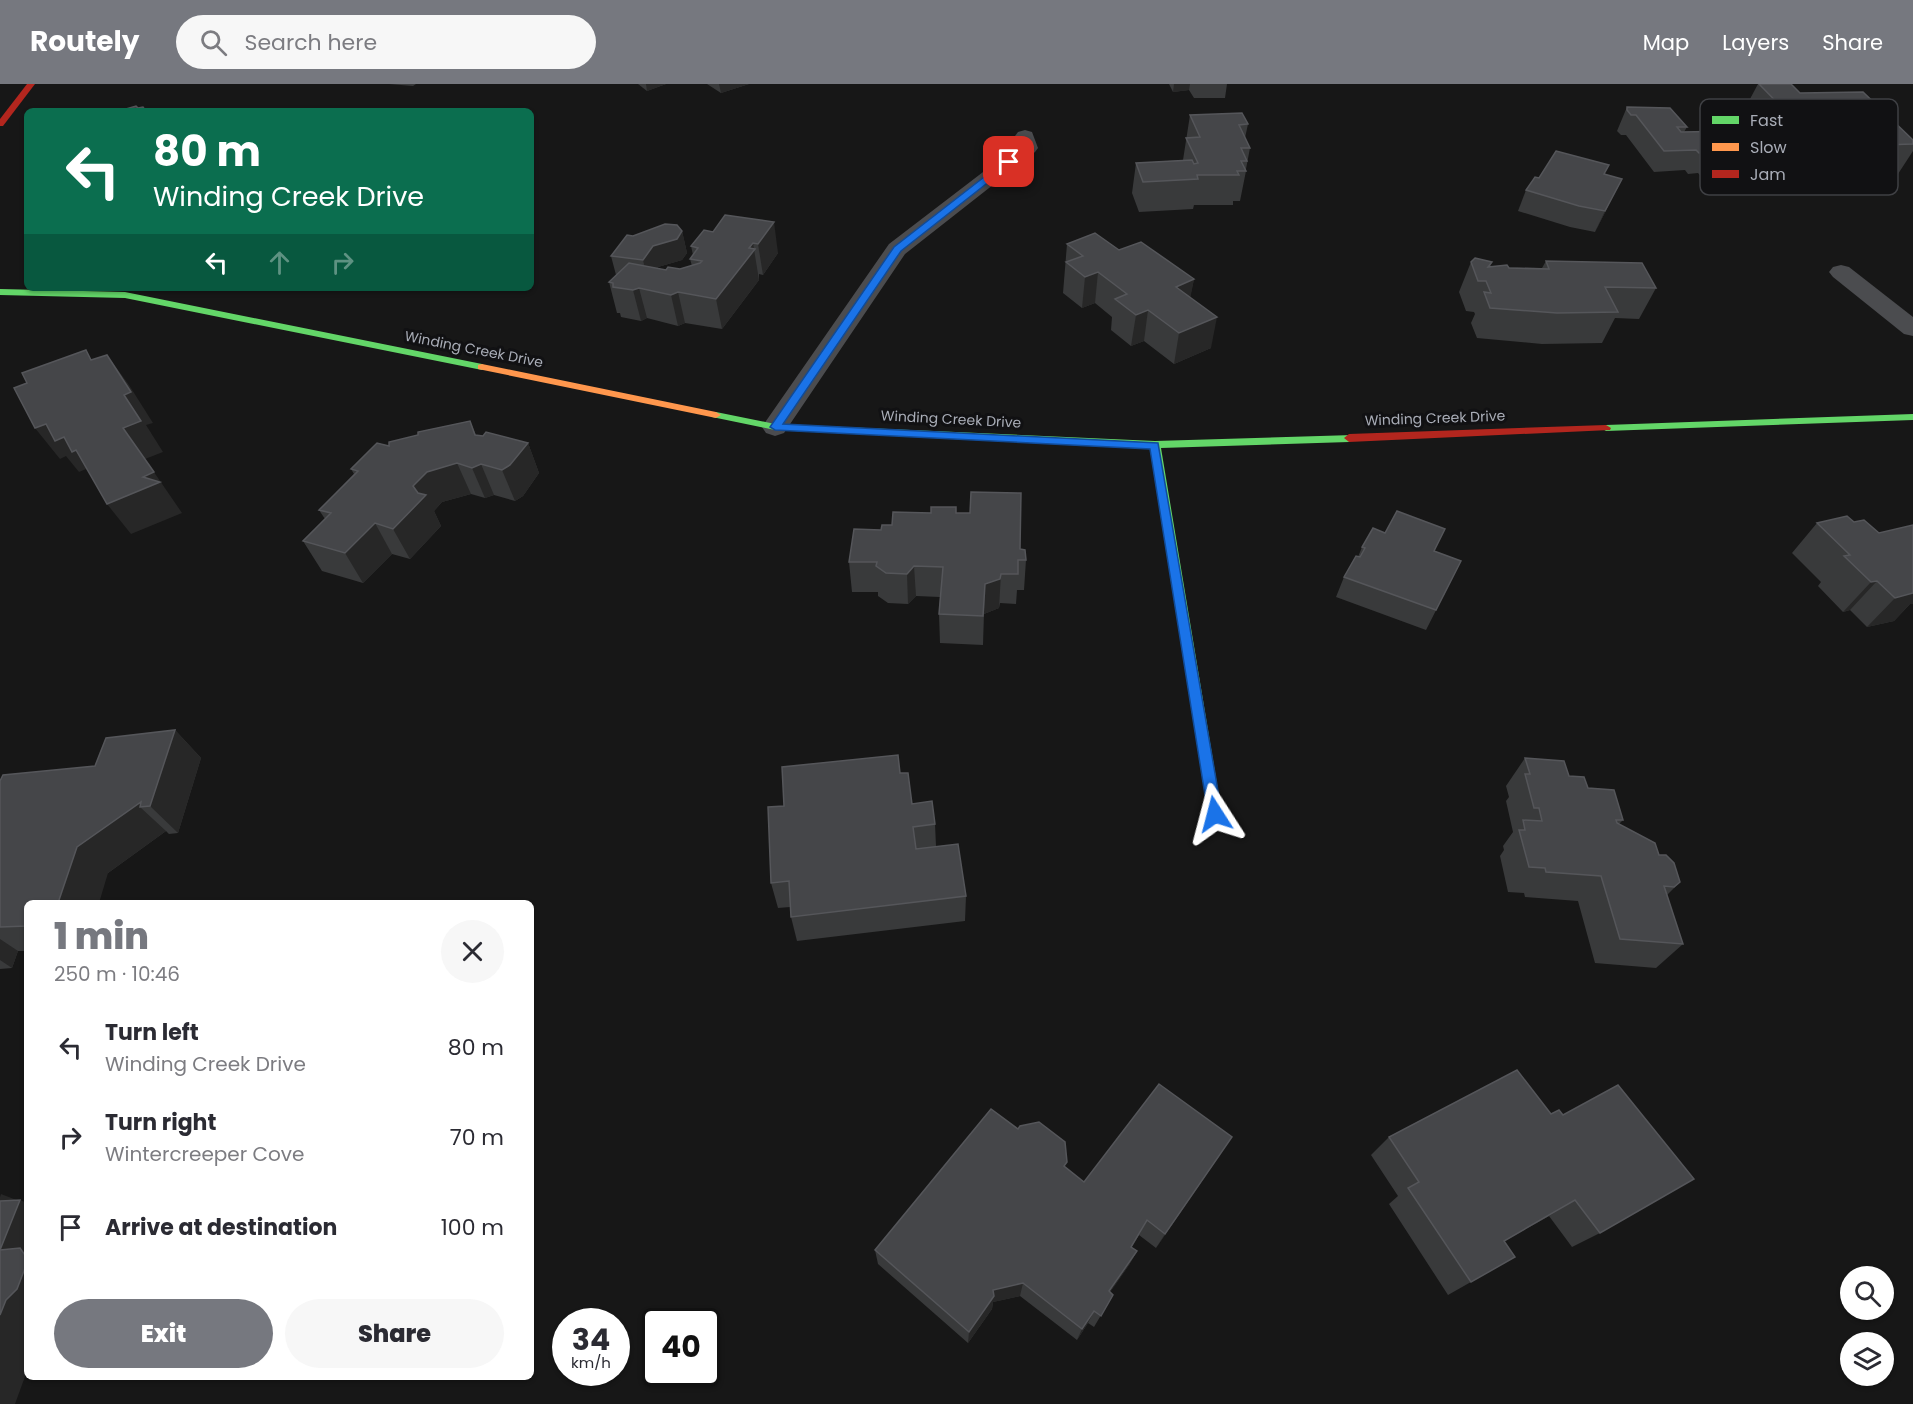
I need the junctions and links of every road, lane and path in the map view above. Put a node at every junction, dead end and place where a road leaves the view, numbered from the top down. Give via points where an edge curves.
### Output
1 (31, 84) edge
2 (0, 124) edge
3 (1025, 136) dead end
4 (1841, 272) dead end
5 (0, 292) edge
6 (1913, 329) edge
7 (1913, 417) edge
8 (775, 427) junction
9 (1155, 445) junction
10 (1215, 814) dead end

1 - 2 street
3 - 8 street via 1028,147 897,249
4 - 6 street
5 - 8 street, Winding Creek Drive via 125,295
7 - 9 street, Winding Creek Drive
8 - 9 street, Winding Creek Drive
9 - 10 street

